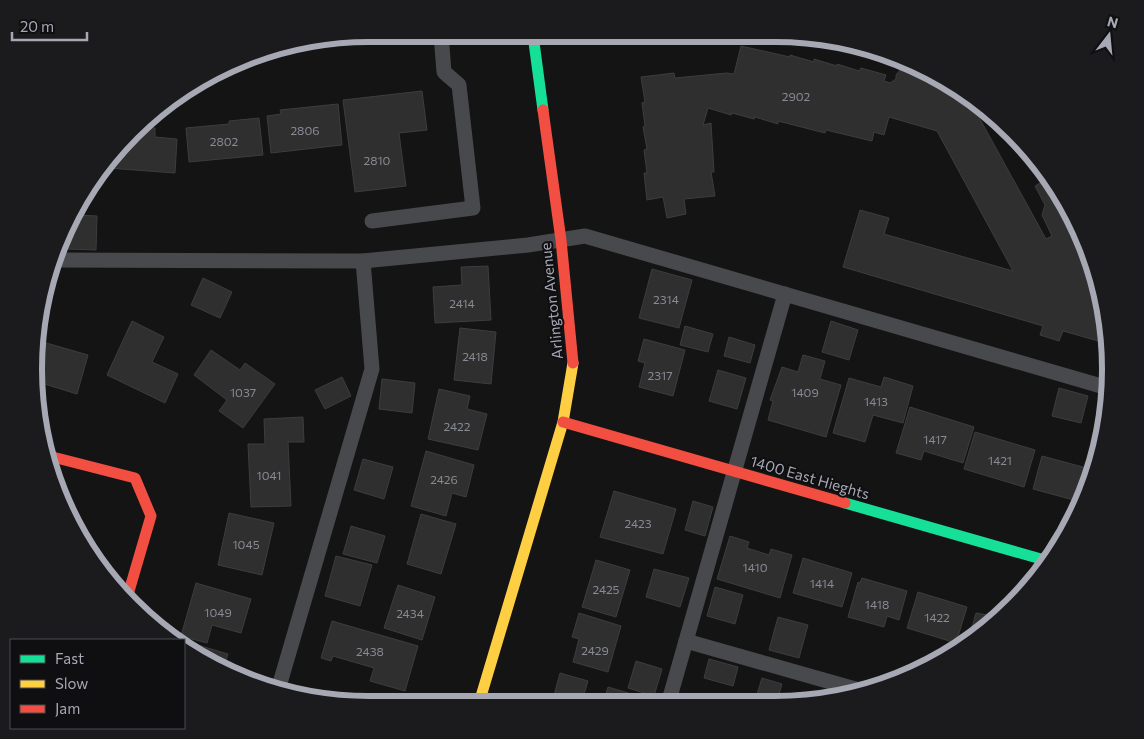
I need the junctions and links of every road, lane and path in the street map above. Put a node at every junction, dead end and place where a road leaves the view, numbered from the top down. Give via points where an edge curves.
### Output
1 (442, 42) edge
2 (534, 42) edge
3 (372, 220) dead end
4 (561, 240) junction
5 (61, 260) edge
6 (363, 261) junction
7 (785, 294) junction
8 (1101, 386) edge
9 (563, 422) junction
10 (55, 458) edge
11 (734, 471) junction
12 (1041, 559) edge
13 (129, 591) edge
14 (686, 641) junction
15 (280, 684) edge
16 (849, 687) edge
17 (481, 696) edge
18 (670, 696) edge

1 - 3 lane via 444,72 459,86 473,208
2 - 4 street, Arlington Avenue
4 - 6 lane
4 - 7 lane via 584,236
4 - 9 street, Arlington Avenue via 573,362
5 - 6 lane
6 - 15 lane via 372,369
7 - 8 lane
7 - 11 lane
9 - 11 street, 1400 East Hieghts
9 - 17 street, Arlington Avenue
10 - 13 street via 134,478 151,516
11 - 12 street, 1400 East Hieghts
11 - 14 lane
14 - 16 lane
14 - 18 lane

